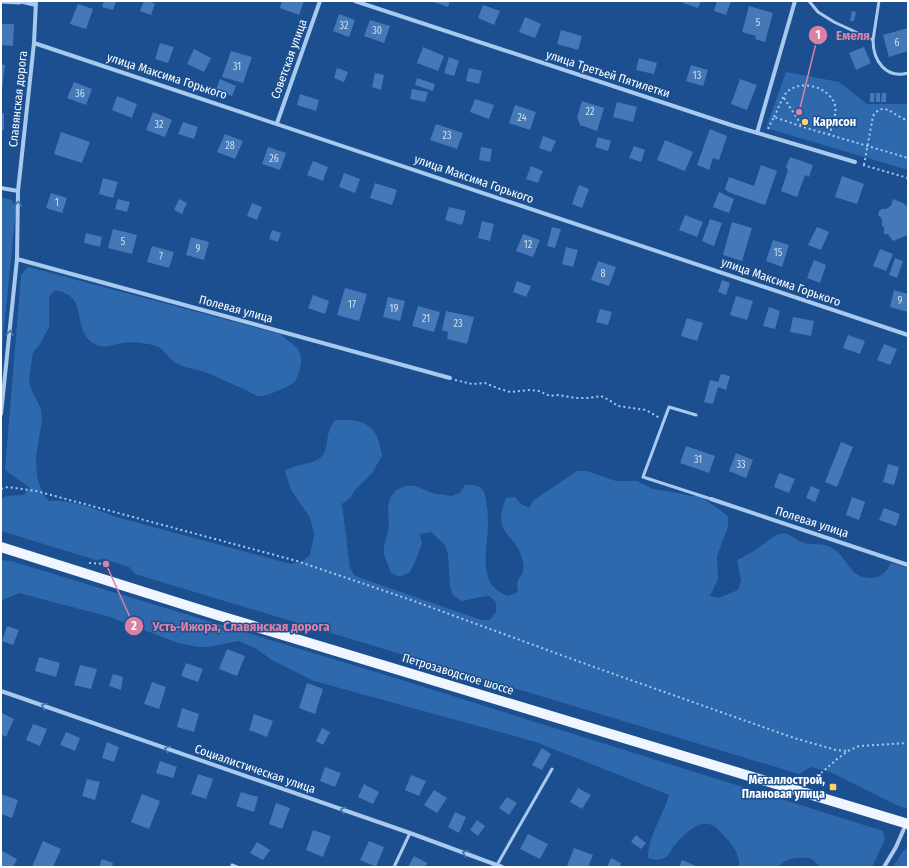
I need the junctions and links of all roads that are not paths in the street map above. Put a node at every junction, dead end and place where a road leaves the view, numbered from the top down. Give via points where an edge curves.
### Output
1 (320, 1) edge
2 (355, 1) edge
3 (796, 1) edge
4 (809, 1) edge
5 (879, 1) edge
6 (1, 2) edge
7 (21, 2) edge
8 (36, 3) edge
9 (873, 40) junction
10 (34, 43) junction
11 (908, 73) edge
12 (277, 123) junction
13 (757, 133) junction
14 (855, 162) road end
15 (1, 188) edge
16 (18, 191) junction
17 (18, 259) junction
18 (908, 335) edge
19 (450, 378) road end
20 (1, 414) edge
21 (696, 415) dead end
22 (711, 499) joint
23 (1, 547) edge
24 (908, 565) edge
25 (1, 691) edge
26 (552, 769) dead end
27 (907, 824) edge
28 (410, 833) junction
29 (232, 865) dead end
30 (499, 866) edge
31 (237, 867) edge
32 (394, 867) edge
33 (884, 867) edge

1 - 12 street, Советская улица
2 - 13 street, улица Третьей Пятилетки
3 - 13 street
4 - 9 lane via 818,12 834,22
5 - 9 lane
6 - 7 lane
7 - 8 street
8 - 10 street, Славянская дорога
9 - 11 lane via 873,50 888,72 900,75
10 - 12 street, улица Максима Горького
10 - 16 street, Славянская дорога
12 - 18 street, улица Максима Горького
13 - 14 street, улица Третьей Пятилетки
15 - 16 street
17 -> 16 street, Славянская дорога
17 - 19 street, Полевая улица
20 -> 17 street, Славянская дорога
21 - 22 lane via 669,407 643,477
22 - 24 street, Полевая улица
23 - 27 main road, Петрозаводское шоссе
28 -> 25 street, Социалистическая улица
26 - 30 lane
27 - 33 street
30 -> 28 street, Социалистическая улица
28 - 32 lane
29 - 31 lane

